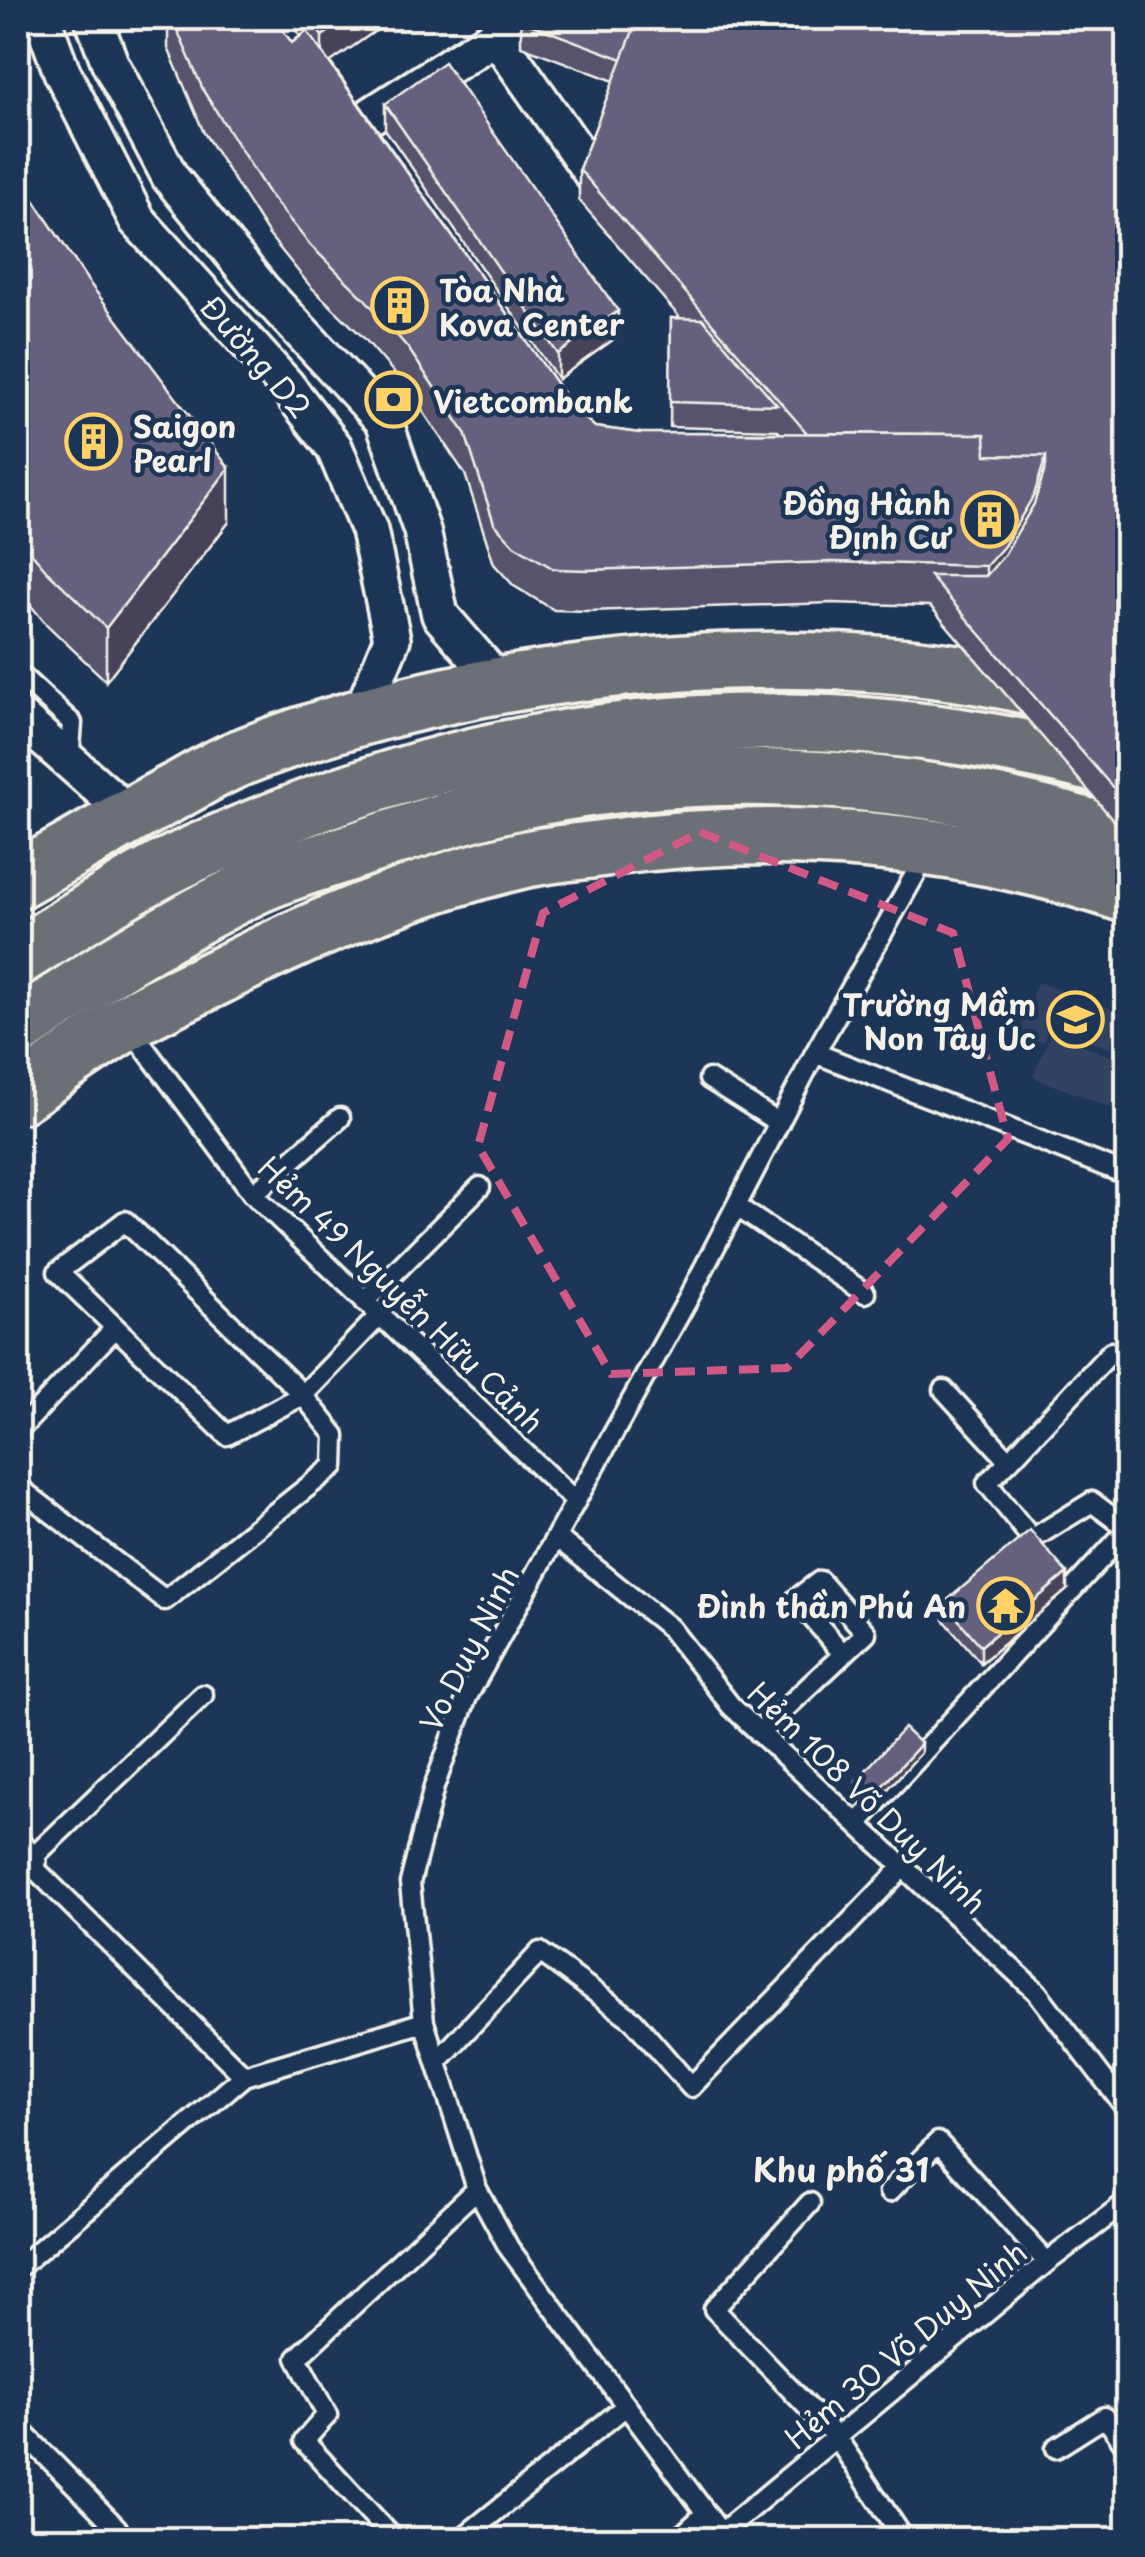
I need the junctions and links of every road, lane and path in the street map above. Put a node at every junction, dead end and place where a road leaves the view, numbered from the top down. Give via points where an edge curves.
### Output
1 (42, 18) edge
2 (94, 18) edge
3 (504, 27) edge
4 (372, 115) edge
5 (629, 226) edge
6 (262, 290) junction
7 (229, 324) junction
8 (18, 672) edge
9 (500, 684) junction
10 (1128, 714) edge
11 (18, 716) edge
12 (360, 717) junction
13 (69, 763) junction
14 (1128, 773) edge
15 (130, 815) junction
16 (1128, 840) edge
17 (931, 847) junction
18 (18, 880) edge
19 (1128, 895) edge
20 (18, 957) edge
21 (126, 1023) junction
22 (18, 1028) edge
23 (815, 1052) junction
24 (709, 1079) dead end
25 (21, 1085) edge
26 (340, 1118) dead end
27 (779, 1123) junction
28 (1128, 1175) edge
29 (480, 1187) dead end
30 (253, 1194) junction
31 (736, 1206) junction
32 (864, 1294) dead end
33 (365, 1302) junction
34 (379, 1316) junction
35 (115, 1328) junction
36 (1111, 1352) dead end
37 (944, 1390) dead end
38 (303, 1395) junction
39 (18, 1431) edge
40 (1009, 1461) junction
41 (18, 1488) edge
42 (576, 1501) junction
43 (1128, 1529) edge
44 (556, 1537) junction
45 (842, 1654) dead end
46 (203, 1695) dead end
47 (759, 1733) junction
48 (858, 1823) junction
49 (21, 1862) edge
50 (903, 1867) junction
51 (424, 2022) junction
52 (436, 2062) junction
53 (244, 2076) junction
54 (1128, 2112) edge
55 (477, 2189) junction
56 (888, 2192) dead end
57 (1128, 2201) edge
58 (810, 2204) dead end
59 (1047, 2262) junction
60 (18, 2268) edge
61 (626, 2406) junction
62 (20, 2434) edge
63 (836, 2438) junction
64 (1056, 2448) dead end
65 (1128, 2450) edge
66 (706, 2513) junction
67 (723, 2536) edge
68 (105, 2540) edge
69 (395, 2540) edge
70 (460, 2540) edge
71 (676, 2540) edge
72 (904, 2540) edge

1 - 7 street, Đường D2 via 137,220
2 - 6 street, Đường D2 via 170,178
3 - 4 street
3 - 5 street
6 - 7 street
6 - 9 street, Đường D2 via 384,422 422,531 440,615
7 - 12 street, Đường D2 via 334,447 369,530 392,638
8 - 13 lane via 72,724
9 - 10 main road via 672,664 1030,669
9 - 12 main road
11 - 13 street
12 - 15 main road via 234,760
13 - 15 street
14 - 20 main road via 991,742 873,726 766,719 569,735 388,779 241,833 146,877
15 - 18 main road
16 - 22 main road via 988,802 856,781 656,780 538,797 422,826 253,887 87,980
17 - 19 main road via 1014,861
17 - 21 main road via 748,836 524,860 345,918
17 - 23 lane, Vo Duy Ninh
21 - 25 main road
21 - 30 lane, Hẻm 49 Nguyễn Hữu Cảnh
23 - 27 lane, Vo Duy Ninh
23 - 28 lane
24 - 27 lane
26 - 30 lane
27 - 31 lane, Vo Duy Ninh
29 - 33 lane
30 - 33 lane, Hẻm 49 Nguyễn Hữu Cảnh
31 - 32 lane
31 - 42 lane, Vo Duy Ninh
33 - 34 lane, Hẻm 49 Nguyễn Hữu Cảnh
34 - 38 lane
34 - 42 lane, Hẻm 49 Nguyễn Hữu Cảnh
35 - 38 lane via 227,1435
35 - 38 lane via 58,1272 126,1221
35 - 39 lane
36 - 40 lane
37 - 40 lane
38 - 41 lane via 336,1435 334,1466 165,1600
40 - 43 lane via 987,1483 1032,1539 1092,1502
42 - 44 lane, Vo Duy Ninh
43 - 48 lane
44 - 47 lane, Hẻm 108 Võ Duy Ninh via 670,1628
44 - 51 lane, Vo Duy Ninh via 467,1698 434,1787 410,1883
45 - 47 lane
46 - 49 lane
47 - 48 lane, Hẻm 108 Võ Duy Ninh
48 - 50 lane, Hẻm 108 Võ Duy Ninh
49 - 53 lane
50 - 52 lane via 691,2087 633,2020 540,1952
50 - 54 lane, Hẻm 108 Võ Duy Ninh via 1037,1992
51 - 52 lane, Vo Duy Ninh
51 - 53 lane
52 - 55 lane, Vo Duy Ninh
53 - 60 lane
55 - 61 lane, Vo Duy Ninh via 509,2248
55 - 69 lane via 297,2358 327,2415 304,2442
56 - 59 lane via 938,2142
57 - 59 lane, Hẻm 30 Võ Duy Ninh
58 - 63 lane via 714,2309
59 - 63 lane, Hẻm 30 Võ Duy Ninh
61 - 66 lane, Vo Duy Ninh
61 - 70 lane
62 - 68 lane via 118,2528
63 - 67 lane, Hẻm 30 Võ Duy Ninh
63 - 72 lane
64 - 65 lane via 1106,2417
66 - 67 lane, Vo Duy Ninh
66 - 71 lane

